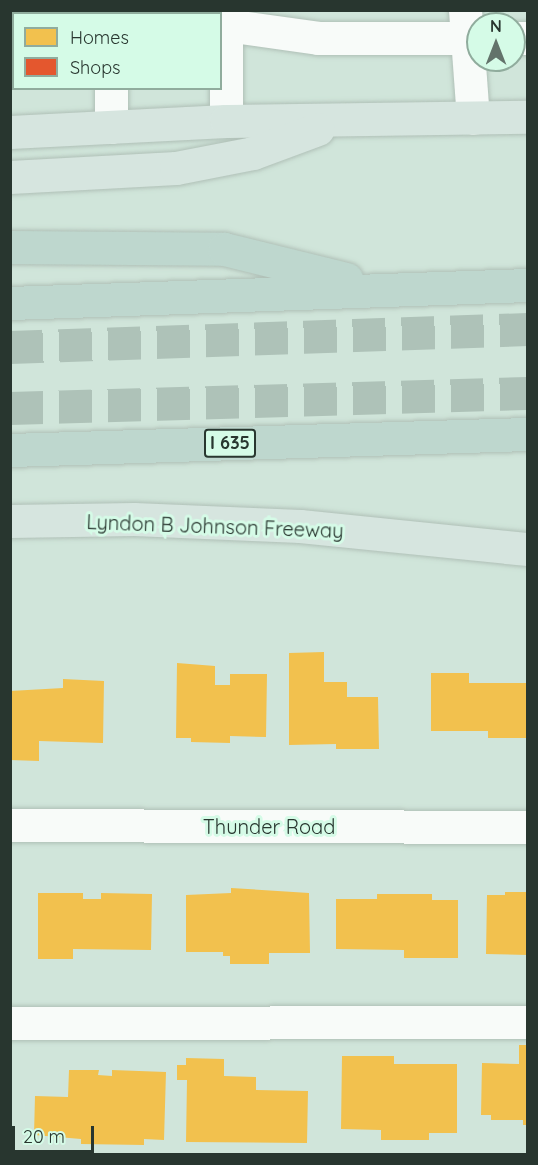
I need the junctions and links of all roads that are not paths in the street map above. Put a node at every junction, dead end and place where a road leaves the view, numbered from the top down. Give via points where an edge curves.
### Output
1 (226, 18) edge
2 (466, 29) edge
3 (471, 72) edge
4 (111, 90) edge
5 (528, 117) edge
6 (473, 118) junction
7 (226, 121) junction
8 (337, 122) junction
9 (111, 127) junction
10 (10, 132) edge
11 (10, 177) edge
12 (10, 247) edge
13 (528, 285) edge
14 (382, 288) junction
15 (10, 303) edge
16 (528, 434) edge
17 (450, 436) junction
18 (10, 450) edge
19 (528, 452) edge
20 (10, 521) edge
21 (528, 549) edge
22 (10, 825) edge
23 (528, 827) edge
24 (528, 1022) edge
25 (10, 1023) edge

1 - 2 street via 318,38
1 - 7 street
3 - 6 street
4 - 9 street
5 - 6 main road
6 - 8 main road
7 - 8 main road
7 - 9 main road
8 - 11 main road via 252,153 176,168
9 - 10 main road
12 - 14 highway via 224,249
13 - 14 highway
14 - 15 highway
16 - 17 highway, I 635
17 - 18 highway, I 635
17 - 19 highway
20 - 21 main road, Lyndon B Johnson Freeway via 134,519 300,526
22 - 23 street, Thunder Road
24 - 25 street

